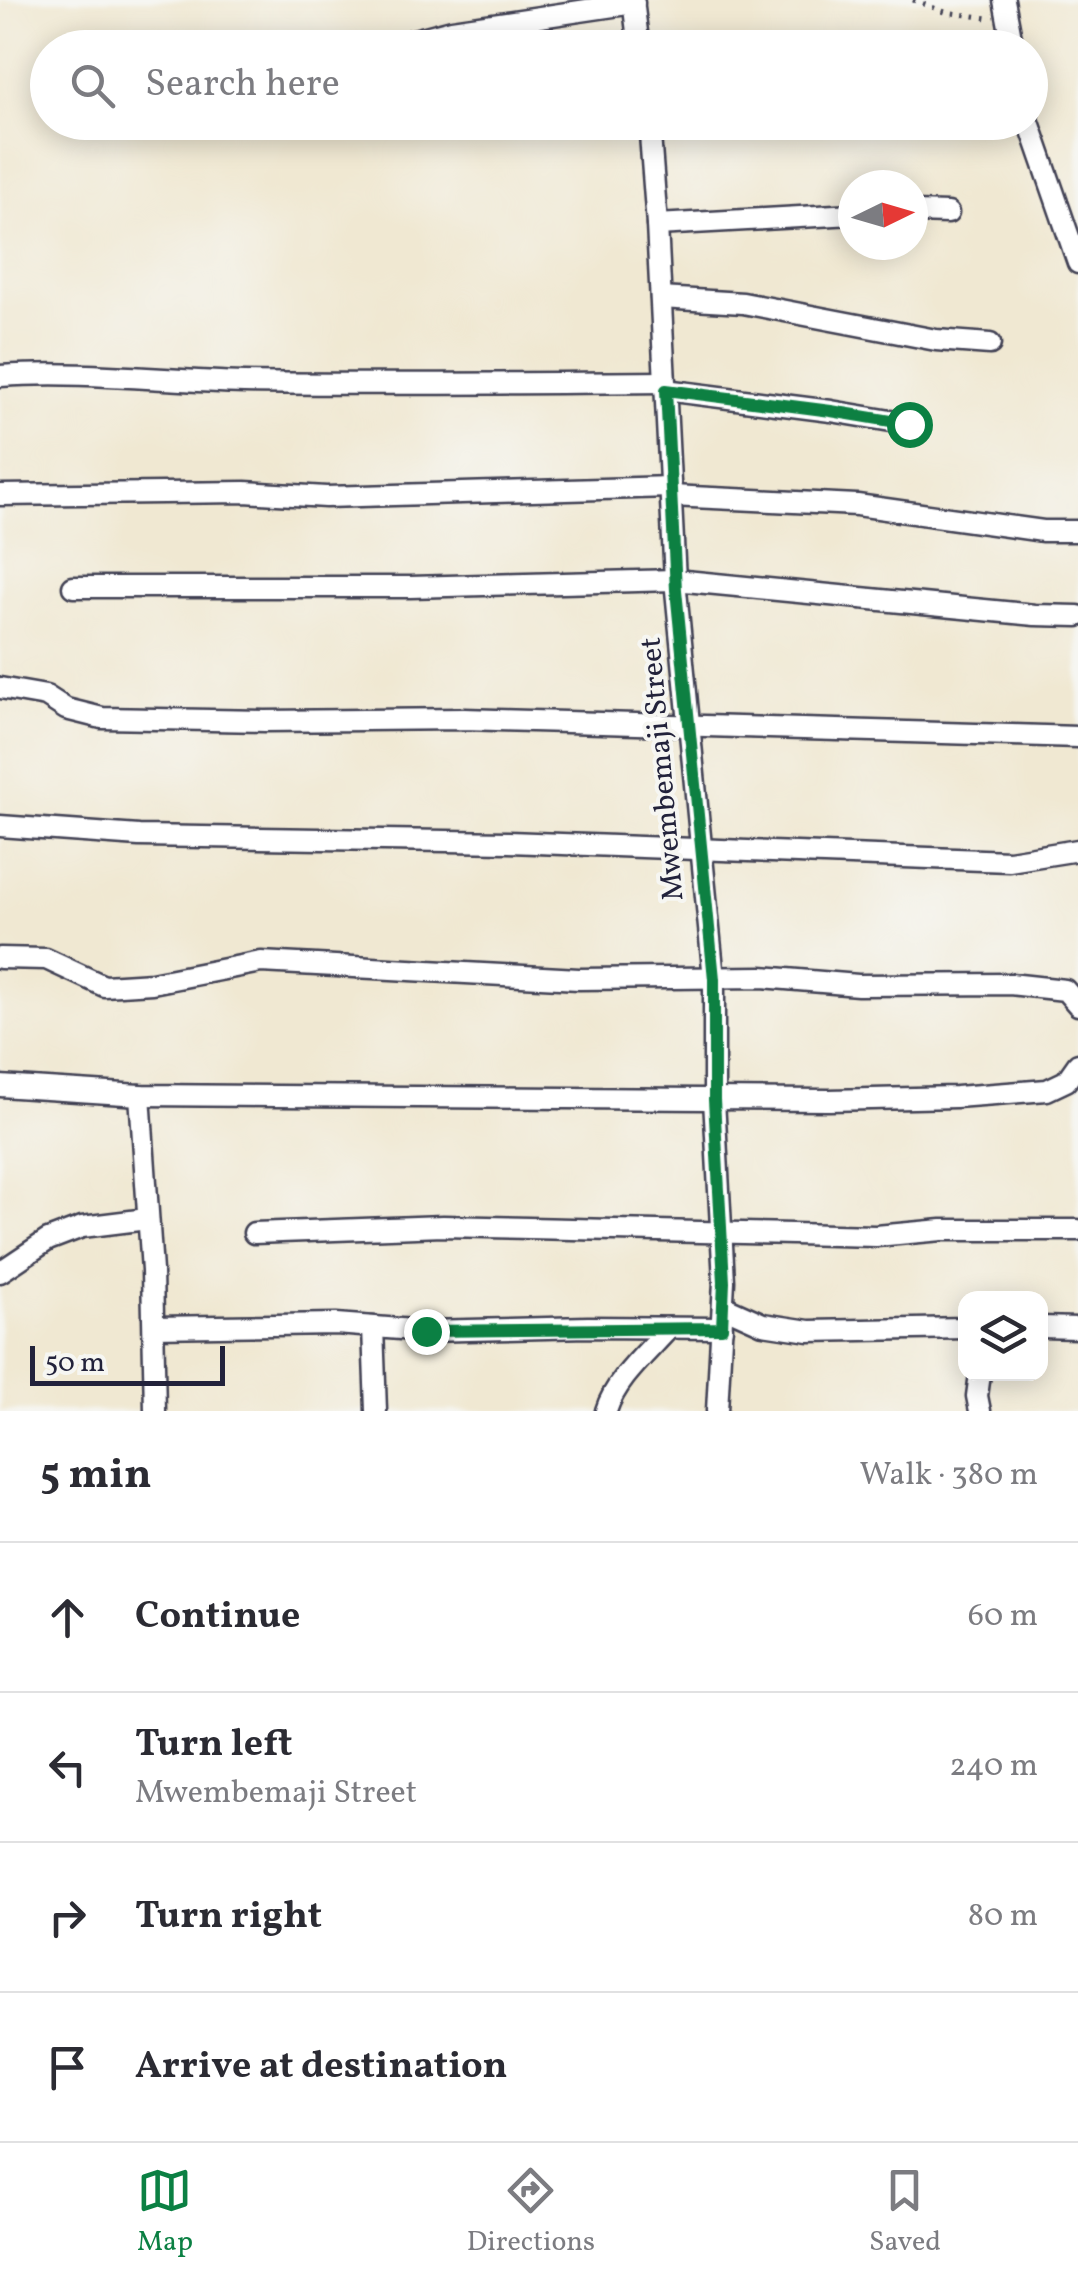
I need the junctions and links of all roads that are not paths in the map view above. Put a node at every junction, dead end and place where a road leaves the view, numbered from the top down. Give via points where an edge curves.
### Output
1 (634, 2) edge
2 (452, 30) edge
3 (637, 30) edge
4 (650, 140) edge
5 (1035, 140) edge
6 (928, 212) edge
7 (948, 213) dead end
8 (838, 215) edge
9 (658, 225) junction
10 (1078, 263) edge
11 (661, 298) junction
12 (990, 344) dead end
13 (0, 376) edge
14 (665, 386) junction
15 (909, 424) dead end
16 (671, 492) junction
17 (0, 495) edge
18 (1078, 531) edge
19 (675, 580) junction
20 (73, 587) dead end
21 (1078, 616) edge
22 (0, 688) edge
23 (689, 726) junction
24 (1078, 737) edge
25 (0, 826) edge
26 (699, 850) junction
27 (1078, 850) edge
28 (0, 958) edge
29 (714, 979) junction
30 (1078, 1005) edge
31 (1078, 1064) edge
32 (0, 1086) edge
33 (140, 1095) junction
34 (714, 1100) junction
35 (147, 1219) junction
36 (1078, 1230) edge
37 (254, 1233) dead end
38 (721, 1234) junction
39 (0, 1272) edge
40 (723, 1306) junction
41 (1048, 1326) edge
42 (154, 1327) junction
43 (373, 1327) junction
44 (670, 1328) junction
45 (722, 1328) junction
46 (958, 1328) edge
47 (1078, 1328) edge
48 (980, 1381) edge
49 (156, 1411) edge
50 (376, 1411) edge
51 (606, 1411) edge
52 (717, 1411) edge
53 (980, 1411) edge

1 - 2 street
1 - 3 street
4 - 9 street, Mwembemaji Street
5 - 10 street
6 - 7 street
8 - 9 street
9 - 11 street, Mwembemaji Street
11 - 12 street via 743,302 936,340
11 - 14 street, Mwembemaji Street
13 - 14 street
14 - 15 street
14 - 16 street, Mwembemaji Street
16 - 17 street
16 - 18 street
16 - 19 street, Mwembemaji Street
19 - 20 street
19 - 21 street
19 - 23 street, Mwembemaji Street
22 - 23 street via 46,696 102,718
23 - 24 street
23 - 26 street, Mwembemaji Street
25 - 26 street via 139,836
26 - 27 street via 1009,861
26 - 29 street, Mwembemaji Street
28 - 29 street via 46,959 104,986 261,962 579,979
29 - 30 street via 1047,986 1065,990
29 - 34 street, Mwembemaji Street
31 - 34 street via 1066,1081 1047,1090
32 - 33 street
33 - 34 street
33 - 35 street
34 - 38 street, Mwembemaji Street
35 - 39 street via 82,1226
35 - 42 street
36 - 38 street
37 - 38 street via 443,1226
38 - 40 street, Mwembemaji Street
40 - 45 street, Mwembemaji Street
40 - 46 street via 763,1324 809,1331
41 - 47 street
42 - 43 street
42 - 49 street
43 - 44 street
43 - 50 street
44 - 45 street
44 - 51 street via 632,1369
45 - 52 street, Mwembemaji Street
48 - 53 street

